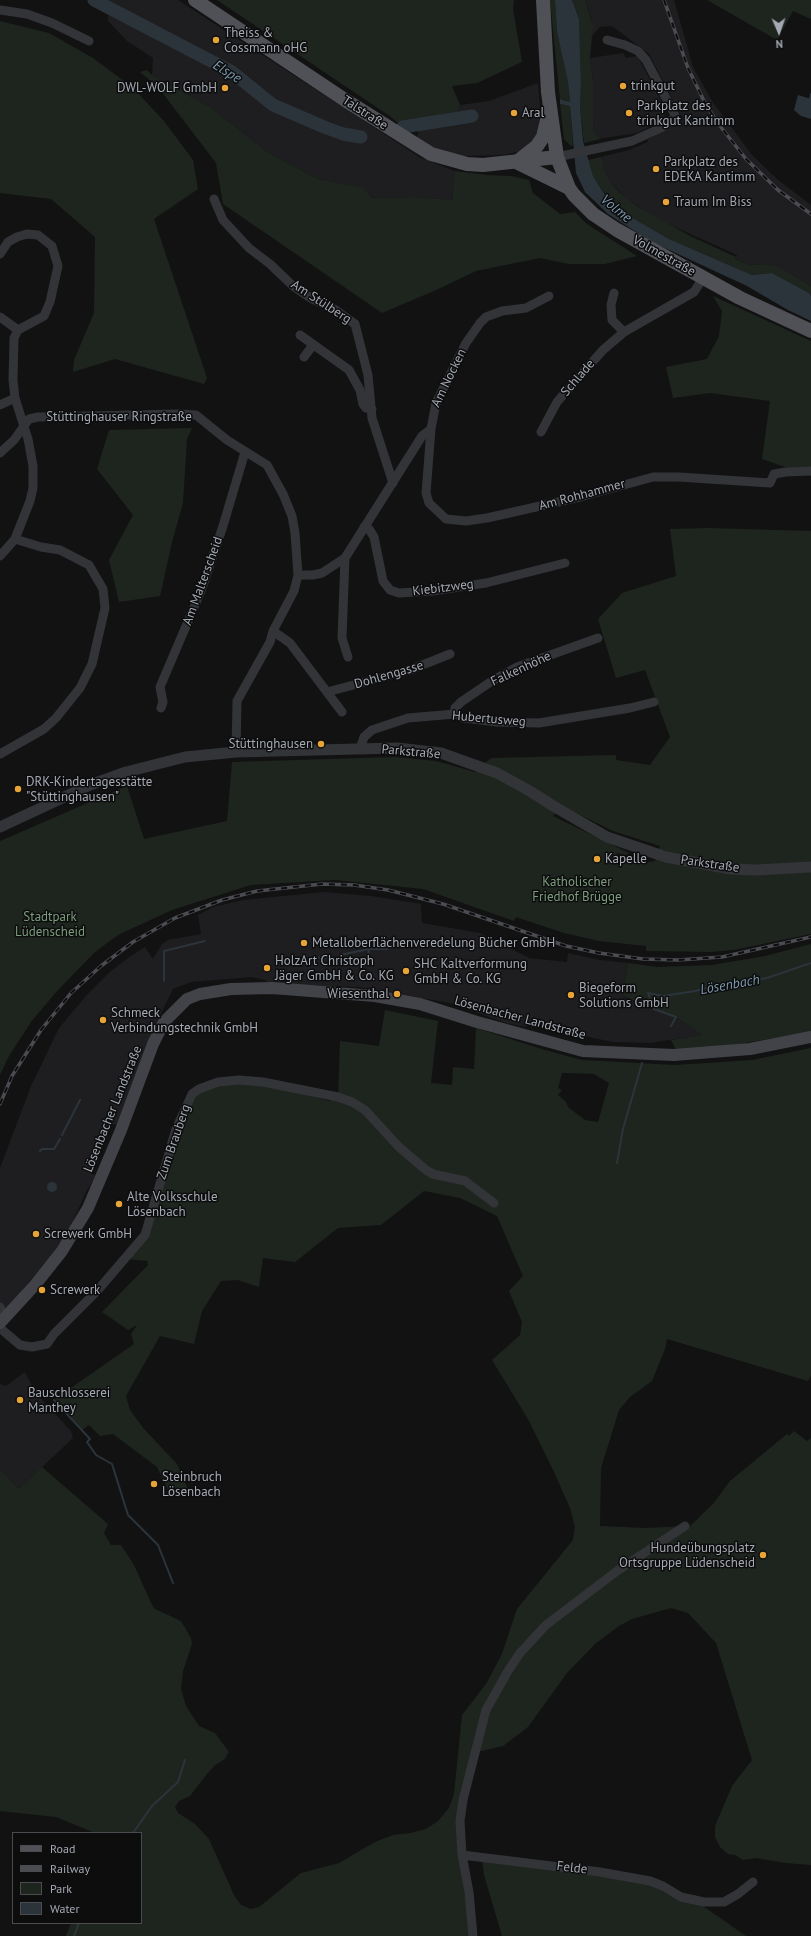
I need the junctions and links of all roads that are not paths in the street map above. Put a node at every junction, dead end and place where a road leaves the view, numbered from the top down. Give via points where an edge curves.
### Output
1 (195, 0) edge
2 (543, 0) edge
3 (0, 10) edge
4 (607, 40) dead end
5 (89, 41) dead end
6 (550, 106) junction
7 (556, 157) junction
8 (516, 162) junction
9 (569, 188) junction
10 (214, 199) dead end
11 (0, 254) edge
12 (703, 278) junction
13 (614, 293) dead end
14 (549, 296) dead end
15 (0, 317) edge
16 (18, 330) junction
17 (811, 331) edge
18 (624, 332) junction
19 (300, 335) dead end
20 (313, 345) junction
21 (304, 358) dead end
22 (15, 398) junction
23 (0, 405) edge
24 (372, 409) junction
25 (24, 427) junction
26 (431, 429) junction
27 (541, 432) dead end
28 (245, 452) junction
29 (0, 453) edge
30 (811, 471) edge
31 (394, 483) junction
32 (364, 527) junction
33 (15, 539) junction
34 (0, 556) edge
35 (345, 558) junction
36 (565, 563) dead end
37 (298, 575) junction
38 (273, 631) junction
39 (598, 638) dead end
40 (450, 654) dead end
41 (348, 657) dead end
42 (327, 692) junction
43 (654, 702) dead end
44 (161, 708) dead end
45 (342, 712) dead end
46 (455, 714) junction
47 (360, 749) junction
48 (236, 752) junction
49 (0, 754) edge
50 (0, 826) edge
51 (811, 867) edge
52 (811, 1037) edge
53 (494, 1203) dead end
54 (0, 1306) edge
55 (2, 1323) edge
56 (685, 1526) dead end
57 (462, 1855) junction
58 (753, 1882) dead end
59 (473, 1936) edge

1 - 8 main road, Talstraße via 431,154 467,164
2 - 6 main road, Volmestraße
3 - 5 street via 27,14
4 - 7 street via 638,51 646,60 675,115 674,118 660,128 632,141
6 - 7 main road, Volmestraße
6 - 8 main road via 543,136 531,153
7 - 8 main road, Talstraße
7 - 9 main road, Volmestraße
8 - 9 main road
9 - 12 main road, Volmestraße via 593,214 616,230
10 - 24 street, Am Stülberg via 223,220 249,248 293,286 355,324 368,375
11 - 16 street via 8,242 27,234 44,239 52,246 56,255 56,278 44,316
12 - 17 main road, Volmestraße
12 - 18 street, Schlade via 694,292
13 - 18 street via 611,305 612,320
14 - 26 street, Am Nocken via 526,308 502,311 486,317 480,323 466,343 436,403
15 - 16 street
16 - 22 street via 12,350
18 - 27 street, Schlade via 603,350 557,402
19 - 20 street
20 - 21 street
20 - 24 street via 349,370 360,390 363,404
22 - 23 street
22 - 25 street
24 - 31 street, Am Stülberg via 372,418
25 - 28 street, Stüttinghauser Ringstraße via 29,420 53,416 196,415
25 - 29 street, Stüttinghauser Ringstraße
25 - 33 street via 33,466 33,488
26 - 30 street, Am Rohhammer via 426,493 429,502 446,519 466,521 487,518 654,477 770,482 774,474
26 - 31 street via 422,436
28 - 37 street, Stüttinghauser Ringstraße via 267,465 283,494 294,525
28 - 44 street, Am Malterscheid via 206,576 160,687 163,702
31 - 32 street
32 - 35 street
32 - 36 street, Kiebitzweg via 369,529 374,537 383,581 390,590 399,593 486,583
33 - 34 street
33 - 49 street via 60,550 89,565 103,589 105,608 92,664 80,688 44,729
35 - 37 street via 322,573
35 - 41 street via 342,638
37 - 38 street, Stüttinghauser Ringstraße via 294,591
38 - 42 street via 290,643
38 - 48 street, Stüttinghauser Ringstraße via 270,642 237,701
39 - 46 street, Falkenhöhe via 517,668 492,681 461,702 455,708
40 - 42 street, Dohlengasse via 410,670
42 - 45 street
43 - 46 street, Hubertusweg via 539,723 497,722 464,718
46 - 47 street, Hubertusweg via 408,718 372,730 364,738
47 - 48 street, Parkstraße
47 - 51 street, Parkstraße via 426,751 472,763 497,773 607,837 666,857 756,870
48 - 50 street, Parkstraße via 185,757 126,772 90,785
52 - 55 main road, Lösenbacher Landstraße via 750,1049 674,1055 583,1051 420,1004 375,996 272,988 231,989 200,994 187,999 164,1022 88,1208 62,1251
53 - 55 street, Zum Brauberg via 465,1181 426,1170 399,1147 365,1110 352,1102 263,1082 218,1082 192,1094 174,1134 145,1235 97,1291 47,1344 32,1347 20,1345
54 - 55 street
56 - 57 street via 617,1571 546,1625 520,1653 486,1710 463,1800 460,1821
57 - 58 street, Felde via 650,1881 681,1897 714,1903 732,1898
57 - 59 street via 470,1898

